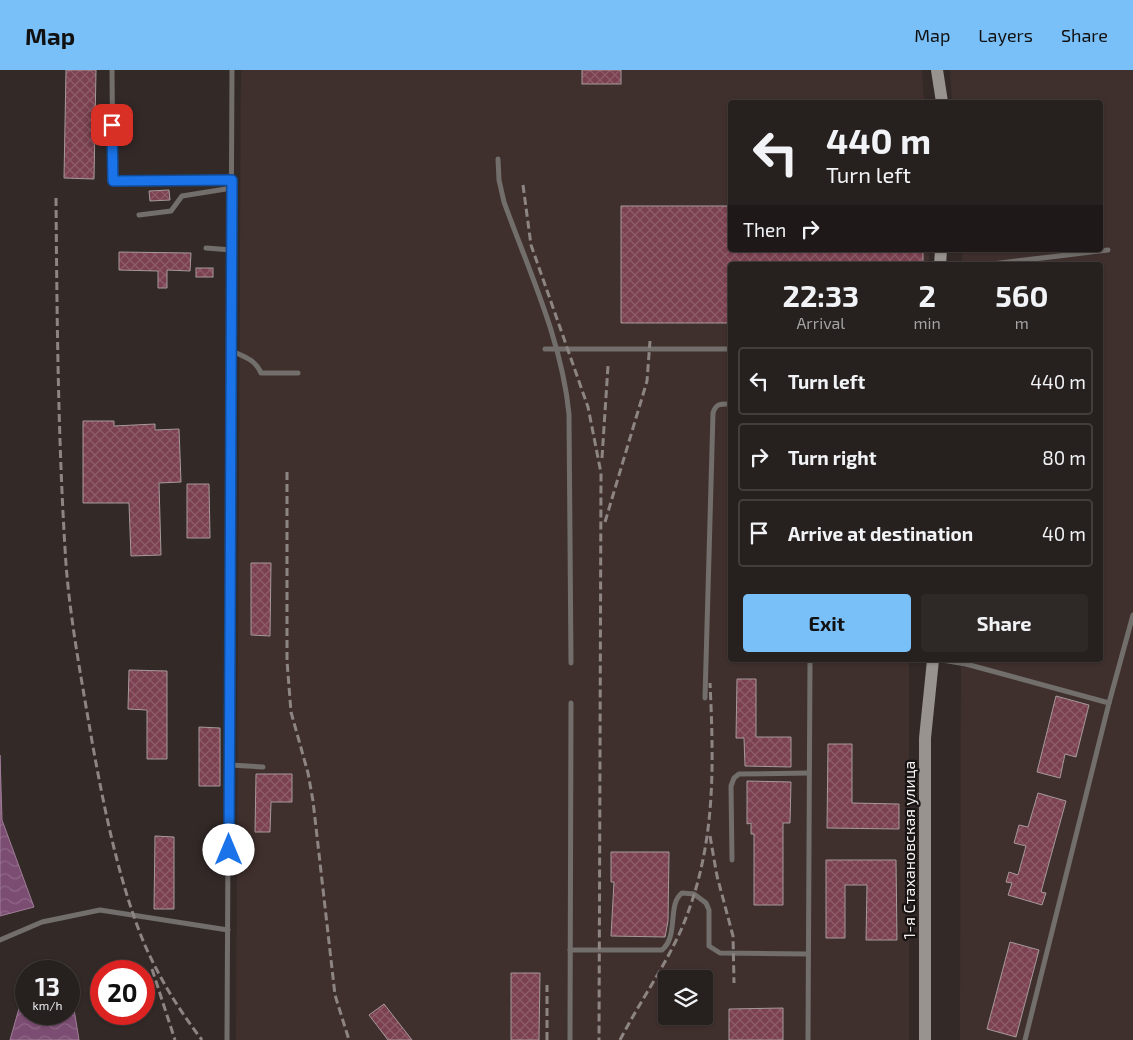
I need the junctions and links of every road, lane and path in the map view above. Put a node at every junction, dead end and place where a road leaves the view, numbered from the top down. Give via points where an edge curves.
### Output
1 (112, 70) edge
2 (232, 70) edge
3 (937, 70) edge
4 (942, 100) edge
5 (498, 159) dead end
6 (232, 180) junction
7 (232, 188) junction
8 (139, 216) dead end
9 (206, 248) dead end
10 (232, 250) junction
11 (1108, 250) dead end
12 (1103, 251) edge
13 (1091, 252) edge
14 (1009, 262) edge
15 (558, 349) junction
16 (545, 350) dead end
17 (728, 350) edge
18 (232, 351) junction
19 (298, 373) dead end
20 (728, 404) edge
21 (1133, 615) edge
22 (810, 662) edge
23 (933, 662) edge
24 (954, 662) edge
25 (571, 663) dead end
26 (704, 698) dead end
27 (1110, 702) junction
28 (571, 703) dead end
29 (230, 765) junction
30 (263, 767) dead end
31 (809, 773) junction
32 (732, 860) dead end
33 (228, 930) junction
34 (0, 940) edge
35 (570, 950) junction
36 (808, 954) junction
37 (227, 1040) edge
38 (570, 1040) edge
39 (808, 1040) edge
40 (925, 1040) edge
41 (1025, 1040) edge

1 - 6 lane via 113,181
2 - 6 lane
3 - 4 main road
5 - 15 lane via 504,202
6 - 7 lane
7 - 8 lane via 182,196 171,211
7 - 10 lane
9 - 10 lane
10 - 18 lane
11 - 12 lane
13 - 14 lane
15 - 16 lane
15 - 17 lane
15 - 25 lane via 569,414
18 - 19 lane via 250,360 261,373
18 - 29 lane
20 - 26 lane via 714,407 713,413
21 - 27 lane
22 - 31 lane
23 - 40 main road, 1-я Стахановская улица via 925,738
24 - 27 lane
27 - 41 lane
28 - 35 lane
29 - 30 lane
29 - 33 lane
31 - 32 lane via 739,774 734,778 731,786
31 - 36 lane
33 - 34 lane via 100,910 42,922
33 - 37 lane
35 - 36 lane via 662,950 670,940 677,898 688,893 706,902 712,950 720,954
35 - 38 lane
36 - 39 lane

